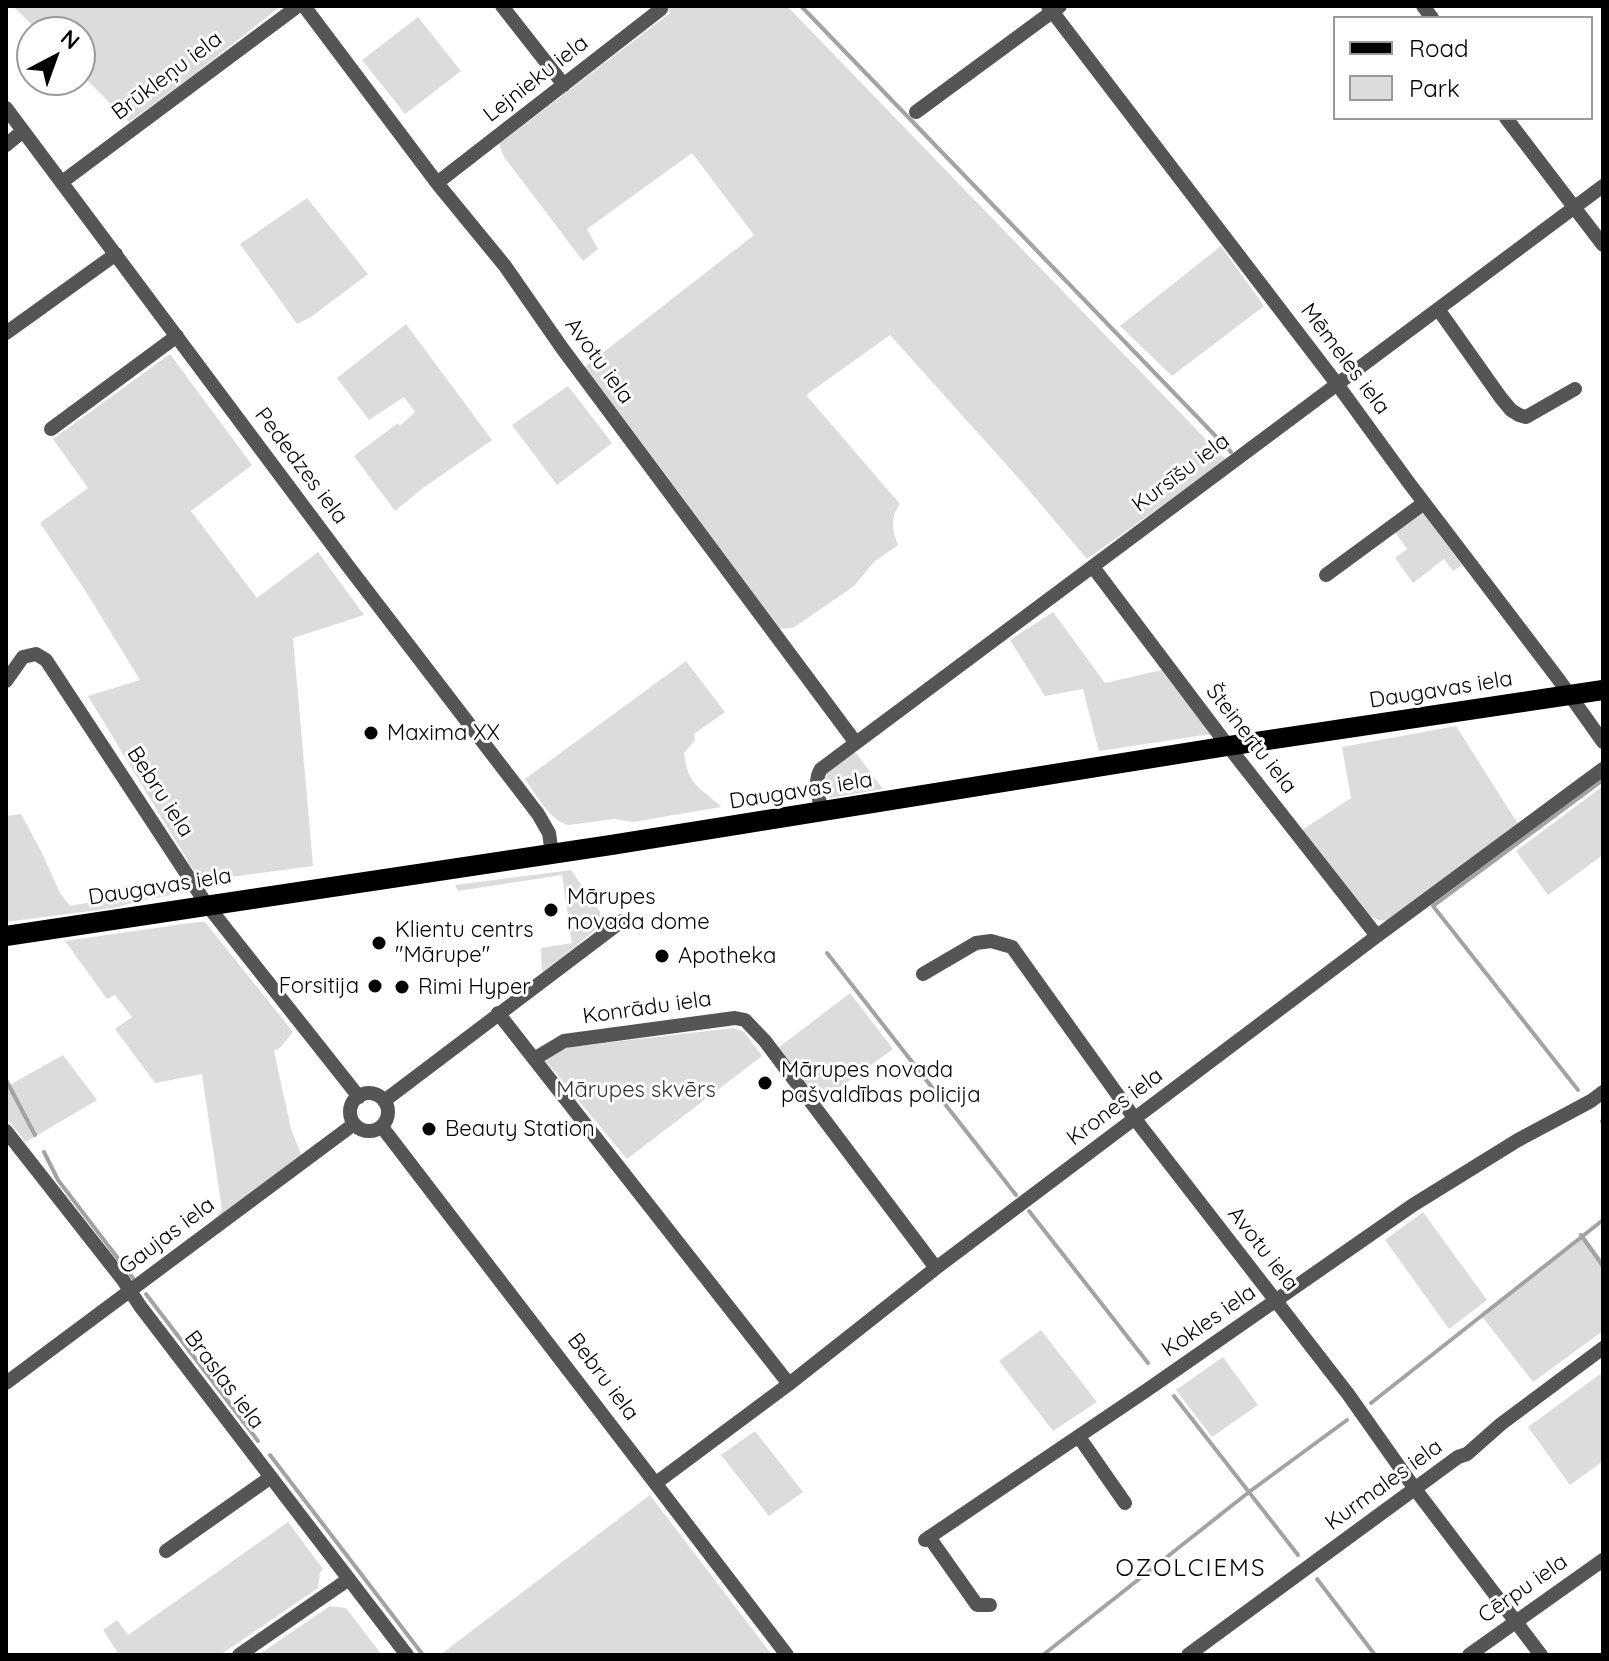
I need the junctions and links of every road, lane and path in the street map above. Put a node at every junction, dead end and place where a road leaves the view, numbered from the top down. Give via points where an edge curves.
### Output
1 (301, 6) edge
2 (502, 6) edge
3 (1053, 8) edge
4 (661, 9) dead end
5 (564, 85) junction
6 (6, 108) edge
7 (916, 112) dead end
8 (1508, 120) edge
9 (23, 131) junction
10 (6, 145) edge
11 (62, 182) junction
12 (437, 183) junction
13 (1603, 186) edge
14 (1574, 207) junction
15 (1603, 245) edge
16 (116, 254) junction
17 (1438, 309) junction
18 (6, 333) edge
19 (177, 336) junction
20 (1337, 384) junction
21 (1575, 389) dead end
22 (51, 429) dead end
23 (1424, 503) junction
24 (1093, 567) junction
25 (1326, 575) dead end
26 (6, 681) edge
27 (1603, 690) edge
28 (1570, 695) junction
29 (1603, 742) edge
30 (856, 743) junction
31 (1228, 746) junction
32 (1603, 769) edge
33 (822, 812) junction
34 (552, 854) junction
35 (207, 905) junction
36 (622, 921) dead end
37 (6, 936) edge
38 (1377, 936) junction
39 (923, 974) dead end
40 (498, 1013) junction
41 (534, 1059) junction
42 (1603, 1092) edge
43 (359, 1097) junction
44 (384, 1101) junction
45 (1135, 1119) junction
46 (354, 1124) junction
47 (382, 1127) junction
48 (6, 1131) edge
49 (936, 1268) junction
50 (131, 1291) junction
51 (1276, 1301) junction
52 (1603, 1348) edge
53 (6, 1383) edge
54 (789, 1384) junction
55 (1079, 1437) junction
56 (271, 1477) junction
57 (656, 1483) junction
58 (1415, 1489) junction
59 (1125, 1503) dead end
60 (166, 1551) dead end
61 (1603, 1560) edge
62 (349, 1579) junction
63 (990, 1605) dead end
64 (1515, 1622) junction
65 (239, 1655) edge
66 (407, 1655) edge
67 (787, 1655) edge
68 (1188, 1655) edge
69 (1469, 1655) edge
70 (1541, 1655) edge

1 - 11 street, Brūkleņu iela
1 - 12 street, Avotu iela
2 - 5 street
3 - 7 street
3 - 20 street, Mēmeles iela
4 - 5 street, Lejnieku iela
5 - 12 street, Lejnieku iela
6 - 9 street, Pededzes iela
8 - 14 street
9 - 10 street
9 - 11 street, Pededzes iela
11 - 16 street, Pededzes iela
12 - 30 street, Avotu iela via 505,266
13 - 14 street, Kursīšu iela
14 - 15 street
14 - 17 street, Kursīšu iela
16 - 18 street
16 - 19 street, Pededzes iela
17 - 20 street, Kursīšu iela
17 - 21 street via 1519,415 1526,417
19 - 22 street
19 - 34 street, Pededzes iela via 538,814 549,833
20 - 23 street, Mēmeles iela
20 - 24 street, Kursīšu iela
23 - 25 street
23 - 28 street, Mēmeles iela
24 - 30 street, Kursīšu iela
24 - 31 street, Šteinertu iela
26 - 35 street, Bebru iela via 23,657 36,654 46,660
27 - 28 main road, Daugavas iela
28 - 29 street, Mēmeles iela
28 - 31 main road, Daugavas iela
30 - 33 street, Kursīšu iela via 817,775
31 - 33 main road, Daugavas iela
31 - 38 street, Šteinertu iela
32 - 38 street, Krones iela
33 - 34 main road, Daugavas iela
34 - 35 main road, Daugavas iela
35 - 37 main road, Daugavas iela
35 - 43 street, Bebru iela
36 - 40 street
38 - 45 street, Krones iela
39 - 45 street, Avotu iela via 976,943 1012,947
40 - 41 street
40 - 44 street
41 - 49 street, Konrādu iela via 564,1041 745,1020
41 - 54 street
42 - 51 street, Kokles iela via 1456,1177
43 - 44 street via 372,1094
43 - 46 street via 351,1109
44 - 47 street via 388,1114
45 - 49 street, Krones iela
45 - 51 street, Avotu iela
46 - 47 street via 368,1131
46 - 50 street, Gaujas iela
47 - 57 street, Bebru iela
48 - 50 street, Braslas iela
49 - 54 street, Krones iela
50 - 53 street, Gaujas iela
50 - 56 street, Braslas iela
51 - 55 street, Kokles iela
51 - 58 street, Avotu iela
52 - 58 street, Kurmales iela
54 - 57 street, Krones iela
55 - 59 street
55 - 63 street, Kokles iela via 927,1539 977,1605
56 - 60 street
56 - 62 street, Braslas iela
57 - 67 street, Bebru iela
58 - 64 street, Avotu iela
58 - 68 street, Kurmales iela
61 - 64 street, Cērpu iela
62 - 65 street
62 - 66 street, Braslas iela
64 - 69 street, Cērpu iela
64 - 70 street, Avotu iela

